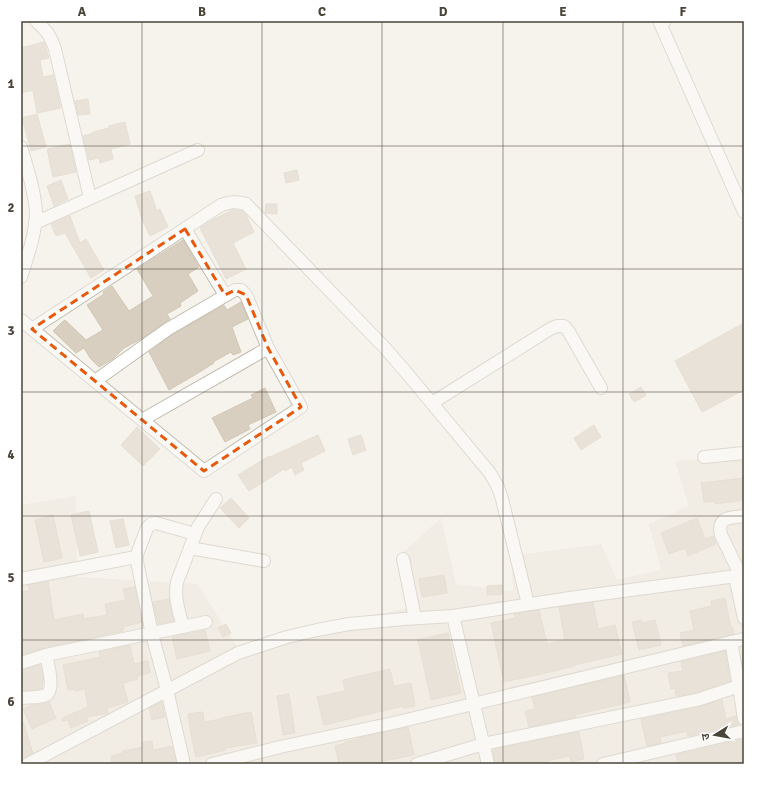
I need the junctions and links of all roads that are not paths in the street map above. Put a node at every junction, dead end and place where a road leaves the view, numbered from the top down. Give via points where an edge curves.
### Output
1 (36, 21) edge
2 (665, 21) edge
3 (21, 147) edge
4 (198, 150) dead end
5 (90, 198) junction
6 (744, 212) edge
7 (34, 228) junction
8 (185, 229) junction
9 (21, 231) edge
10 (21, 277) edge
11 (225, 295) junction
12 (21, 320) edge
13 (32, 329) junction
14 (268, 348) junction
15 (95, 380) junction
16 (601, 388) dead end
17 (432, 403) junction
18 (142, 420) junction
19 (744, 453) edge
20 (704, 457) dead end
21 (216, 499) dead end
22 (744, 516) edge
23 (195, 534) junction
24 (190, 548) junction
25 (136, 557) junction
26 (402, 559) dead end
27 (264, 561) dead end
28 (740, 576) edge
29 (21, 579) edge
30 (528, 604) junction
31 (453, 616) junction
32 (415, 618) junction
33 (744, 618) edge
34 (206, 622) dead end
35 (182, 627) junction
36 (152, 634) junction
37 (744, 639) edge
38 (731, 642) junction
39 (46, 655) junction
40 (21, 663) edge
41 (739, 686) junction
42 (167, 690) junction
43 (21, 698) edge
44 (474, 704) junction
45 (744, 719) edge
46 (744, 731) edge
47 (483, 744) junction
48 (28, 764) edge
49 (184, 764) edge
50 (212, 764) edge
51 (417, 764) edge
52 (488, 764) edge
53 (603, 764) edge

1 - 5 street via 46,30 55,49
2 - 6 street via 660,23
3 - 7 street via 36,213
4 - 5 street
5 - 7 street
7 - 9 street
7 - 10 street via 30,251
8 - 11 street
8 - 13 street
8 - 17 street via 221,205 238,201 246,204 385,348
11 - 14 street via 241,290 246,295
11 - 15 street via 168,329
12 - 13 street
13 - 15 street
14 - 18 street
14 - 18 street via 301,407 204,471
15 - 18 street
16 - 17 street via 569,332 564,326 557,326
17 - 30 street via 498,486
19 - 20 street
21 - 23 street
22 - 28 street via 726,518 720,528
23 - 24 street
23 - 25 street via 156,523 151,524
24 - 27 street
24 - 35 street via 176,591
25 - 29 street
25 - 36 street
26 - 32 street
28 - 30 street
28 - 33 street
30 - 31 street
31 - 32 street
31 - 44 street
32 - 42 street via 349,624 287,638 238,653
34 - 35 street
35 - 36 street
36 - 39 street
36 - 42 street
37 - 38 street
38 - 41 street
38 - 44 street
39 - 40 street
39 - 43 street via 50,691 44,696
41 - 45 street
41 - 47 street via 700,699
42 - 48 street
42 - 49 street
44 - 47 street
44 - 50 street
46 - 53 street
47 - 51 street
47 - 52 street

